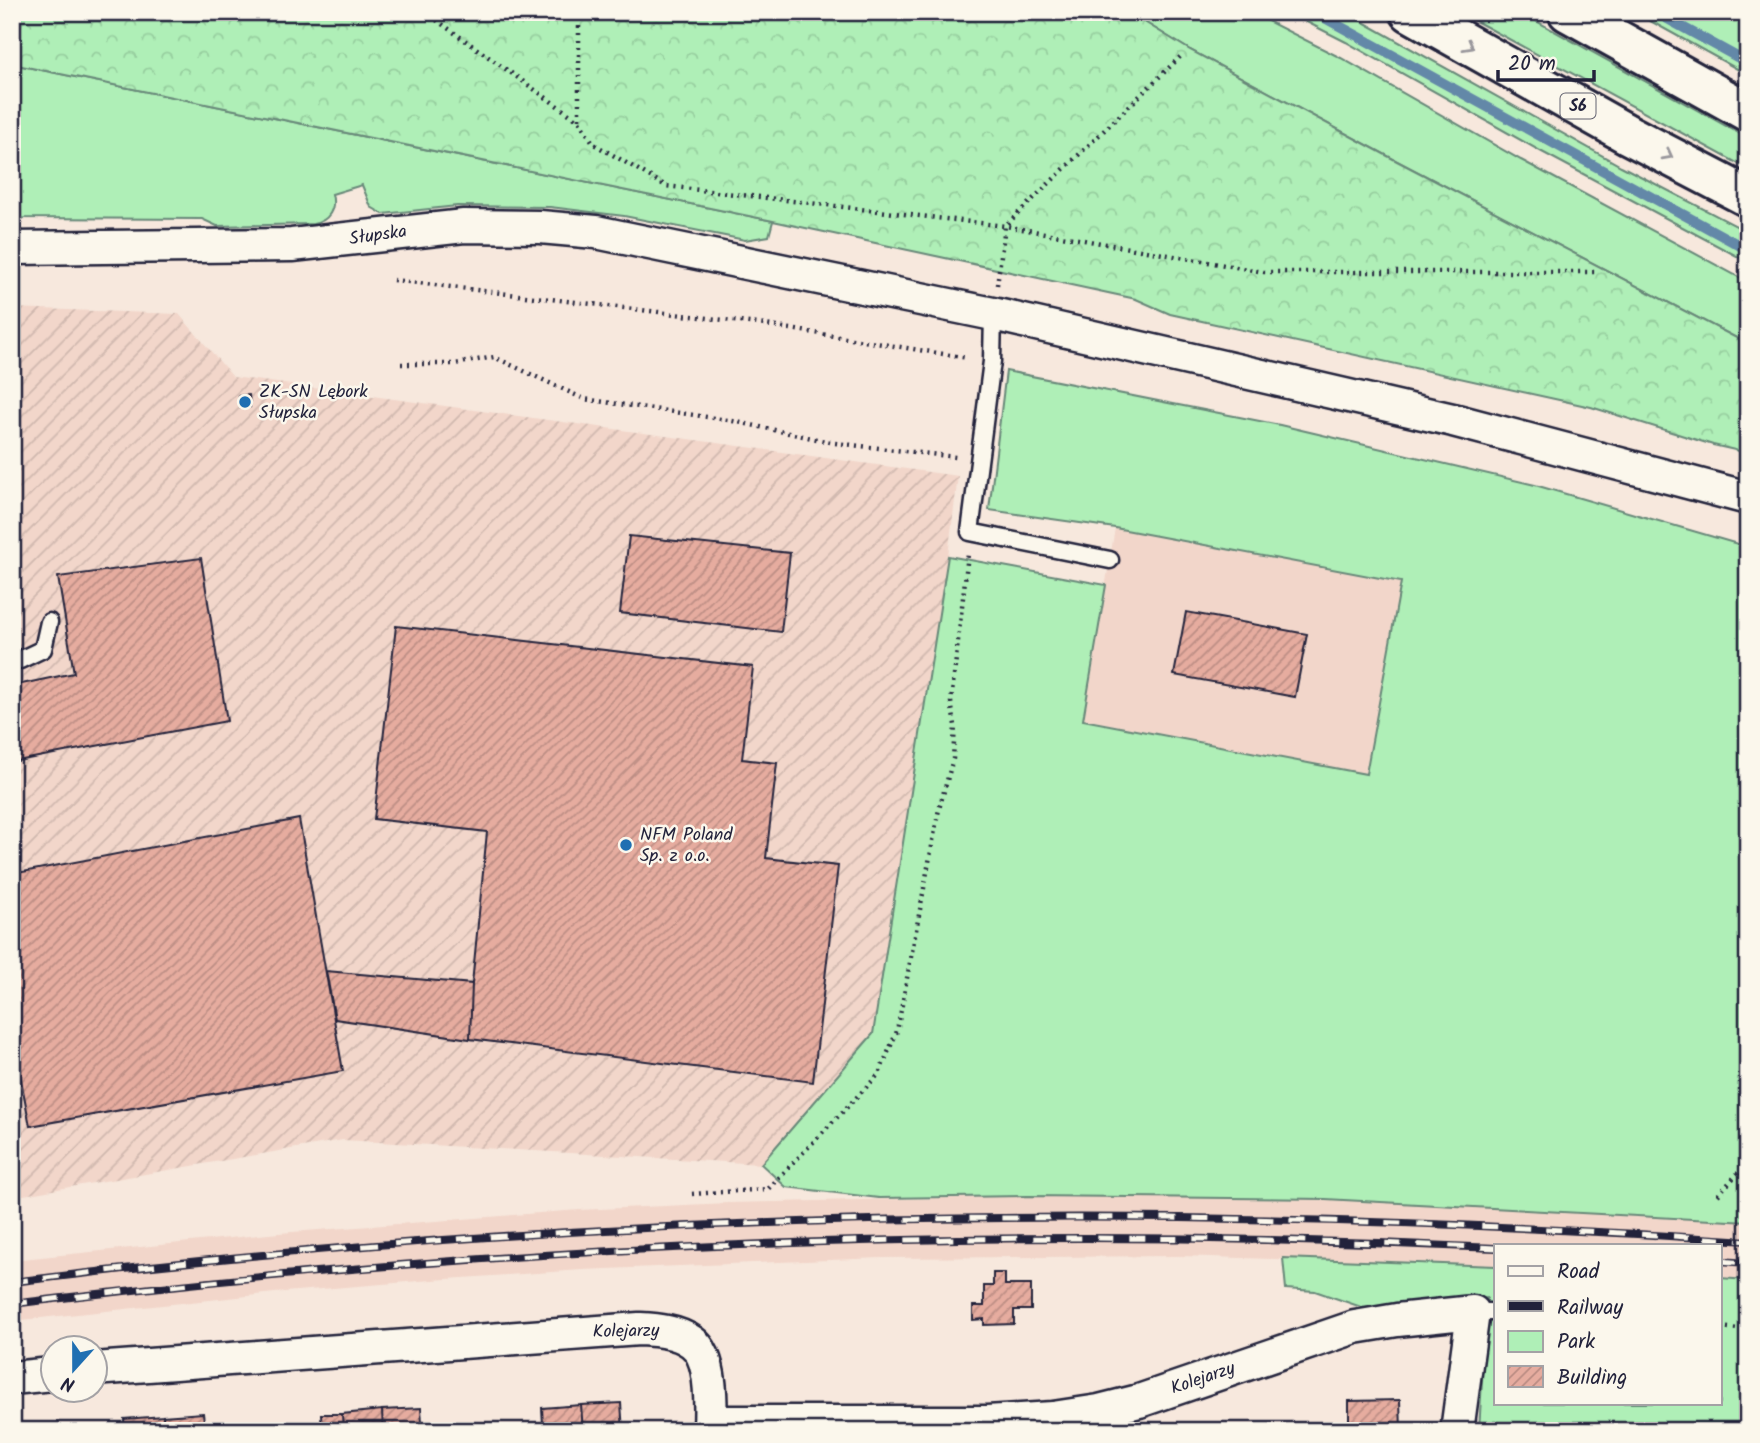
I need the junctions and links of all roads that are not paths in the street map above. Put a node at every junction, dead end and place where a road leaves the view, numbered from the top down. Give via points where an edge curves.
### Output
1 (1410, 12) edge
2 (1568, 12) edge
3 (1748, 112) edge
4 (1748, 197) edge
5 (12, 248) edge
6 (993, 314) junction
7 (1748, 498) edge
8 (1110, 560) dead end
9 (49, 622) dead end
10 (12, 656) edge
11 (1485, 1312) edge
12 (108, 1368) edge
13 (38, 1375) edge
14 (12, 1378) edge
15 (710, 1426) edge
16 (1457, 1431) edge

1 -> 4 highway, S6
2 - 3 highway
5 - 6 street, Słupska via 292,245 500,225 596,232
6 - 7 street, Słupska via 1453,419
6 - 8 lane via 992,361 970,532
9 - 10 lane via 43,649 20,660
11 - 15 street, Kolejarzy via 1355,1327 1139,1401 1053,1418
11 - 16 street
12 - 15 street, Kolejarzy via 639,1329 667,1332 693,1342 709,1381
13 - 14 street

